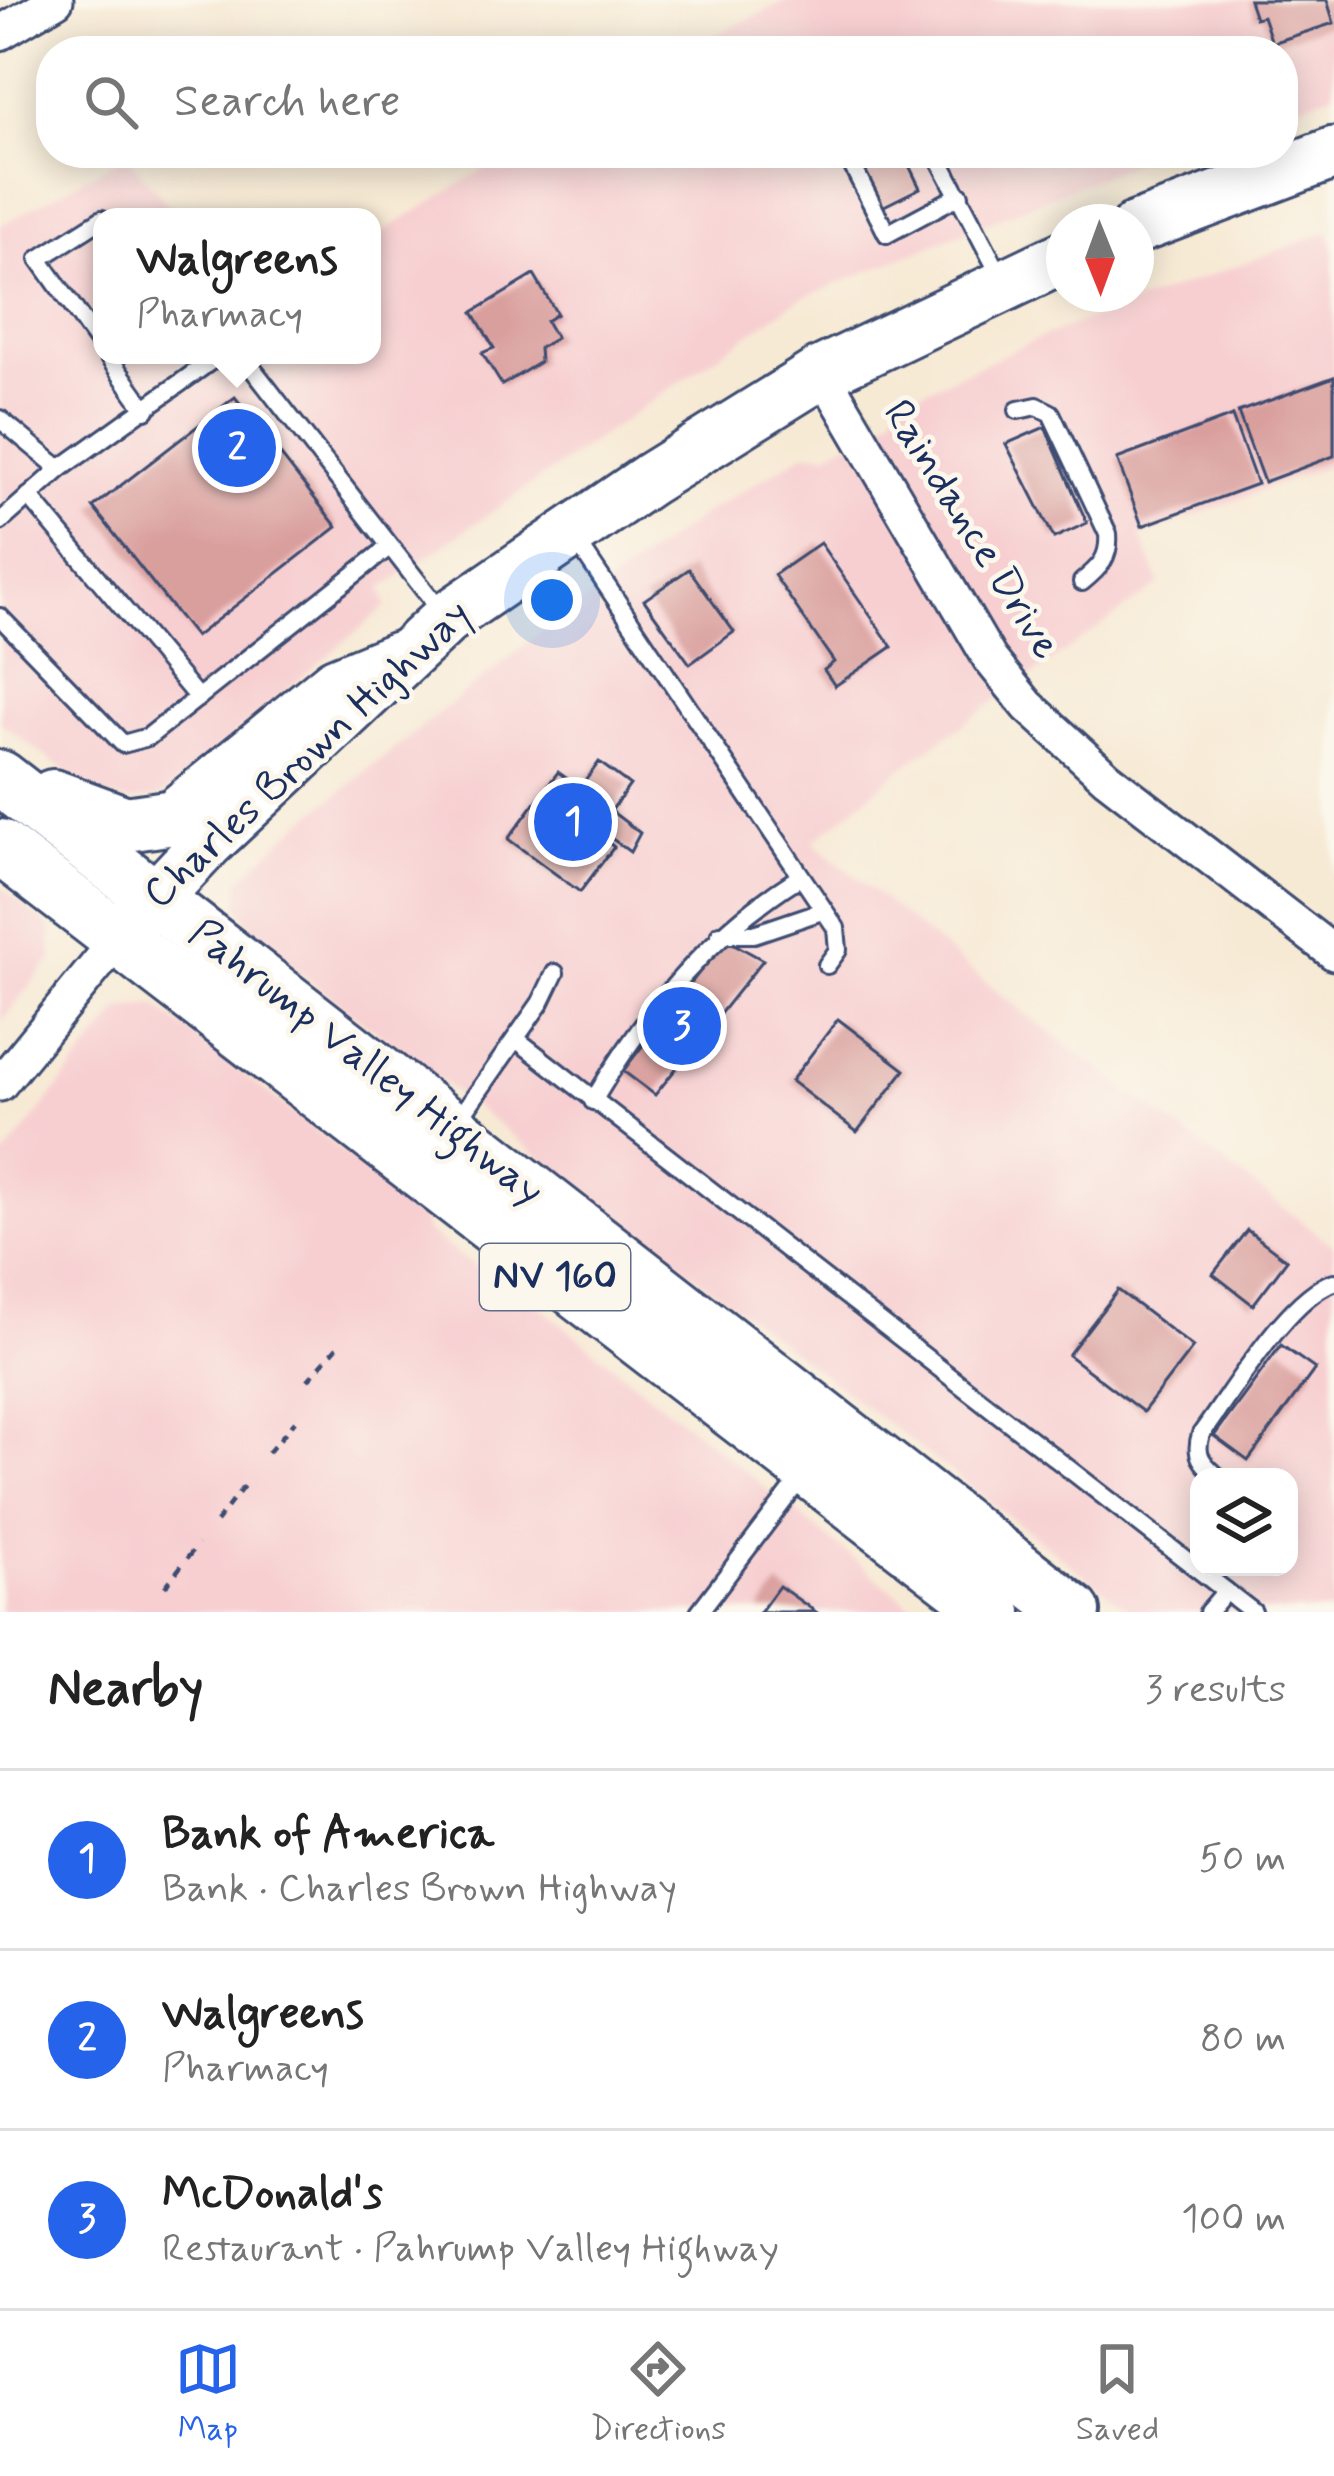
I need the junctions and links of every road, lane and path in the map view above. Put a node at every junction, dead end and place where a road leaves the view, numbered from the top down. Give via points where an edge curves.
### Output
1 (56, 0) edge
2 (0, 33) edge
3 (1334, 153) edge
4 (1298, 167) edge
5 (854, 168) edge
6 (945, 168) edge
7 (1294, 168) edge
8 (960, 195) junction
9 (1154, 221) edge
10 (93, 226) edge
11 (1046, 264) edge
12 (1003, 281) junction
13 (93, 334) edge
14 (114, 364) edge
15 (212, 364) edge
16 (249, 364) edge
17 (822, 372) junction
18 (146, 410) junction
19 (1018, 410) dead end
20 (0, 419) edge
21 (60, 469) junction
22 (29, 496) junction
23 (0, 522) edge
24 (570, 532) junction
25 (389, 547) junction
26 (1082, 582) dead end
27 (0, 617) edge
28 (447, 618) junction
29 (399, 659) junction
30 (198, 698) junction
31 (5, 782) edge
32 (0, 847) edge
33 (798, 878) junction
34 (153, 897) junction
35 (821, 910) junction
36 (720, 934) junction
37 (119, 938) junction
38 (1334, 953) edge
39 (827, 965) dead end
40 (555, 973) dead end
41 (516, 1039) junction
42 (0, 1084) edge
43 (593, 1101) junction
44 (452, 1129) junction
45 (482, 1220) junction
46 (1334, 1282) edge
47 (669, 1298) junction
48 (337, 1347) dead end
49 (308, 1380) dead end
50 (295, 1421) dead end
51 (823, 1450) junction
52 (268, 1454) dead end
53 (1208, 1468) edge
54 (247, 1482) dead end
55 (216, 1522) dead end
56 (199, 1544) dead end
57 (165, 1587) dead end
58 (1226, 1591) junction
59 (956, 1595) edge
60 (699, 1612) edge
61 (994, 1612) edge
62 (1073, 1612) edge
63 (1208, 1612) edge
64 (1253, 1612) edge

1 - 2 street
3 - 4 main road
5 - 8 lane via 887,234
6 - 8 lane
7 - 9 main road
8 - 12 lane
10 - 13 lane via 39,259
11 - 12 main road, Charles Brown Highway
12 - 17 main road, Charles Brown Highway
14 - 18 lane
15 - 18 lane
16 - 25 lane
17 - 24 main road, Charles Brown Highway
17 - 38 street, Raindance Drive via 990,659 1028,706 1107,778
18 - 21 lane
19 - 26 lane via 1051,413 1108,533 1102,565
20 - 21 lane
21 - 22 lane
22 - 23 lane
22 - 30 lane
24 - 28 main road, Charles Brown Highway
24 - 33 lane
25 - 28 lane
25 - 30 lane
27 - 30 lane via 123,744 148,736
28 - 29 main road, Charles Brown Highway
29 - 31 highway via 336,685 188,810 159,822 108,820
29 - 34 main road, Charles Brown Highway
31 - 34 highway, Pahrump Valley Highway / NV 160
32 - 37 highway, Pahrump Valley Highway / NV 160
33 - 35 lane
33 - 36 lane
34 - 37 main road, Charles Brown Highway
34 - 44 highway, Pahrump Valley Highway / NV 160
35 - 36 lane via 754,934
35 - 39 lane via 836,928 838,950
36 - 43 lane via 675,981
37 - 42 street
37 - 45 highway, Pahrump Valley Highway / NV 160
40 - 41 lane
41 - 43 lane
41 - 44 lane
43 - 58 lane
44 - 47 highway, Pahrump Valley Highway / NV 160
45 - 47 highway via 499,1207 516,1209 596,1268
45 - 51 highway, Pahrump Valley Highway / NV 160
46 - 53 lane via 1295,1309 1201,1434 1196,1448
47 - 51 highway, Pahrump Valley Highway / NV 160
48 - 49 path
50 - 52 path
51 - 59 highway, Pahrump Valley Highway / NV 160
51 - 60 lane
51 - 62 highway, Pahrump Valley Highway / NV 160
54 - 55 path
56 - 57 path
58 - 63 lane
58 - 64 lane
59 - 61 highway, Pahrump Valley Highway / NV 160

